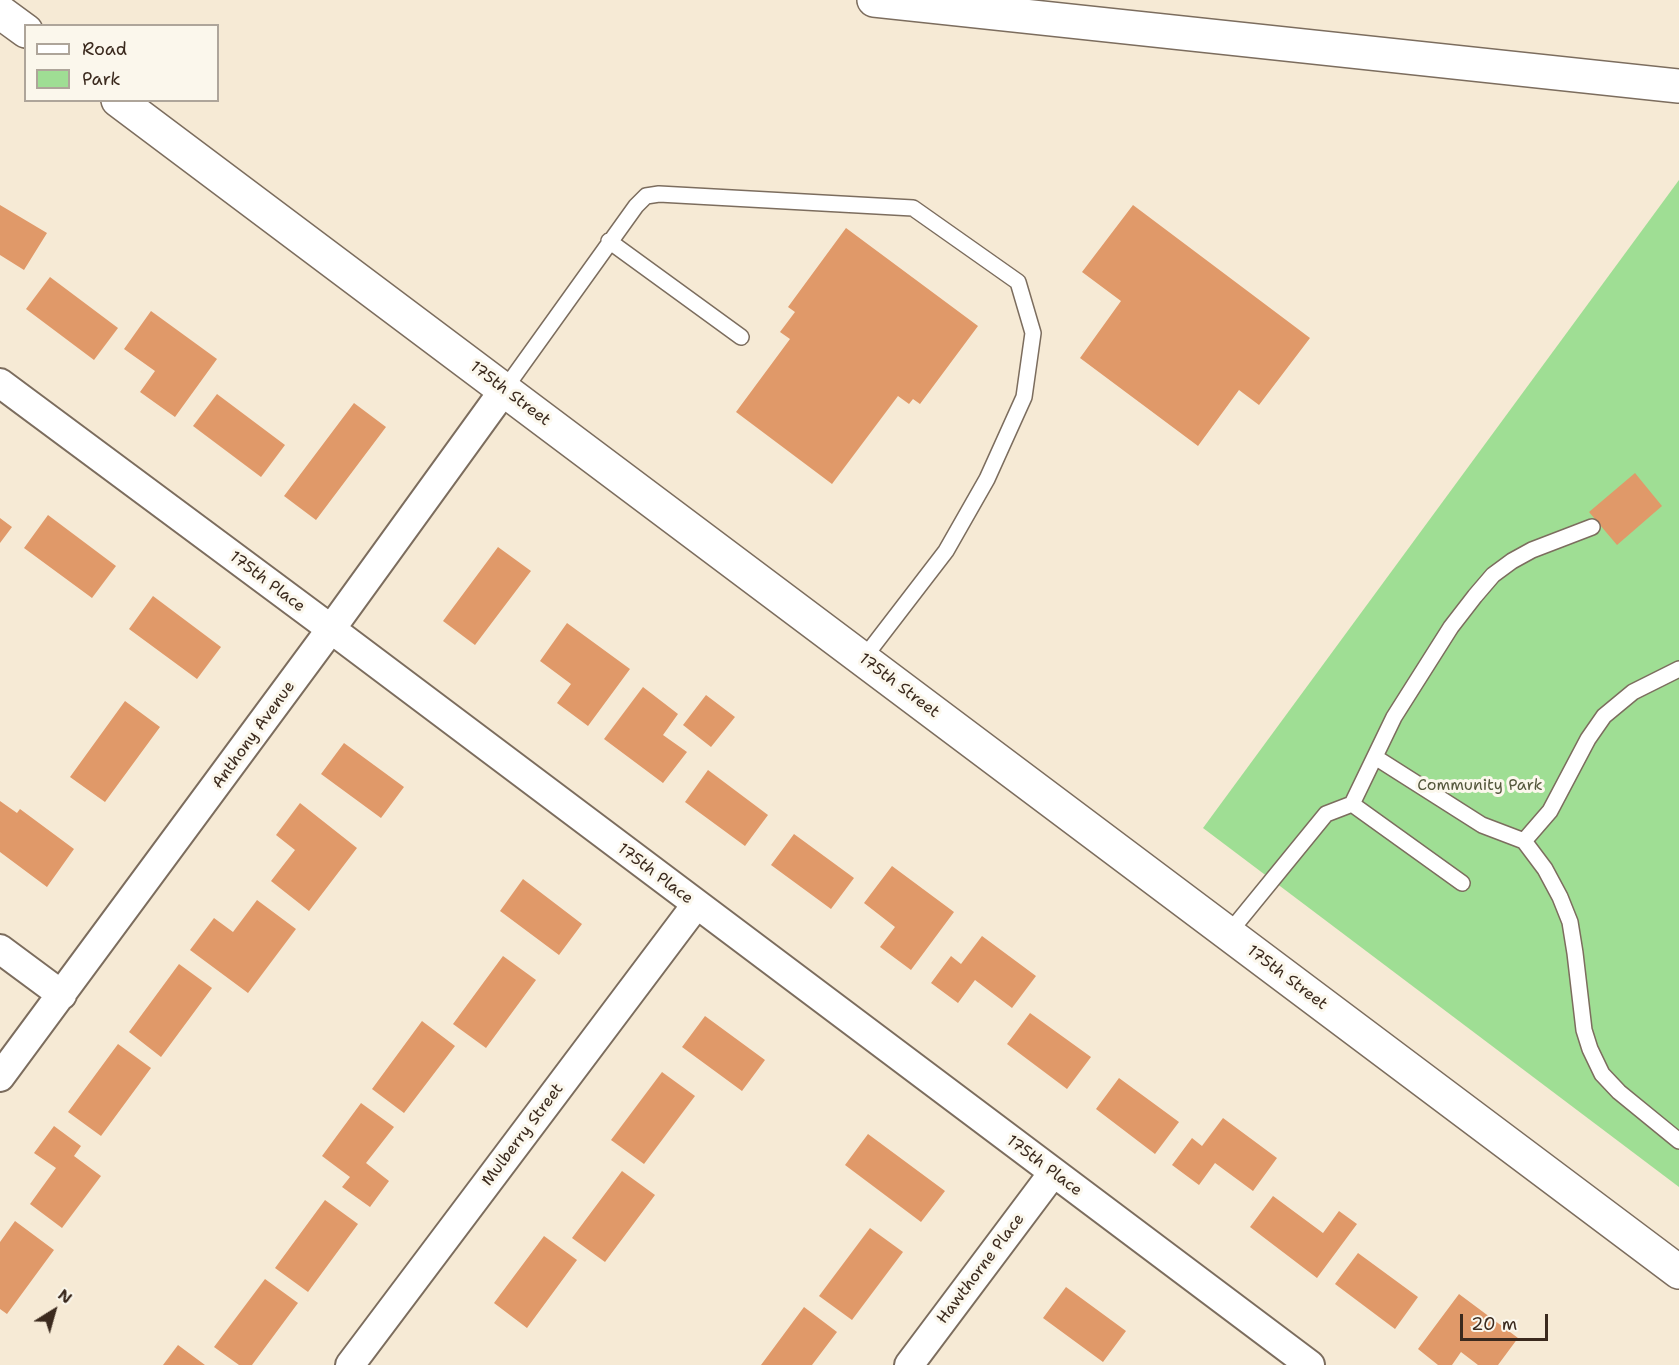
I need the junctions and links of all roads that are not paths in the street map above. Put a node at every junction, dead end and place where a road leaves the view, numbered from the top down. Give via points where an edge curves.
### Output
1 (874, 0) edge
2 (0, 12) edge
3 (24, 30) edge
4 (1679, 86) edge
5 (121, 102) edge
6 (609, 241) junction
7 (741, 337) dead end
8 (0, 383) edge
9 (504, 390) junction
10 (1592, 527) dead end
11 (331, 629) junction
12 (863, 659) junction
13 (1679, 669) edge
14 (1375, 757) junction
15 (1352, 804) junction
16 (1524, 841) junction
17 (1462, 883) dead end
18 (696, 905) junction
19 (1228, 934) junction
20 (0, 949) edge
21 (62, 995) junction
22 (0, 1077) edge
23 (1679, 1141) edge
24 (1053, 1173) junction
25 (1679, 1272) edge
26 (350, 1365) edge
27 (909, 1365) edge
28 (1310, 1365) edge

1 - 4 main road
2 - 3 main road
5 - 9 main road, 175th Street
6 - 7 lane
6 - 9 lane
6 - 12 lane via 646,196 659,194 914,208 1018,282 1033,333 1024,397 987,479 946,551
8 - 11 street, 175th Place
9 - 11 street, Anthony Avenue
9 - 12 main road, 175th Street
10 - 14 lane via 1532,550 1493,575 1451,627 1394,717
11 - 18 street, 175th Place
11 - 21 street, Anthony Avenue
12 - 19 main road, 175th Street
13 - 16 lane via 1633,692 1604,716 1550,811
14 - 15 lane
14 - 16 lane via 1482,825
15 - 17 lane
15 - 19 lane via 1326,814
16 - 23 lane via 1545,869 1570,922 1584,1030 1602,1074
18 - 24 street, 175th Place
18 - 26 street, Mulberry Street
19 - 25 main road, 175th Street
20 - 21 street
21 - 22 street, Anthony Avenue
24 - 27 street, Hawthorne Place
24 - 28 street, 175th Place

